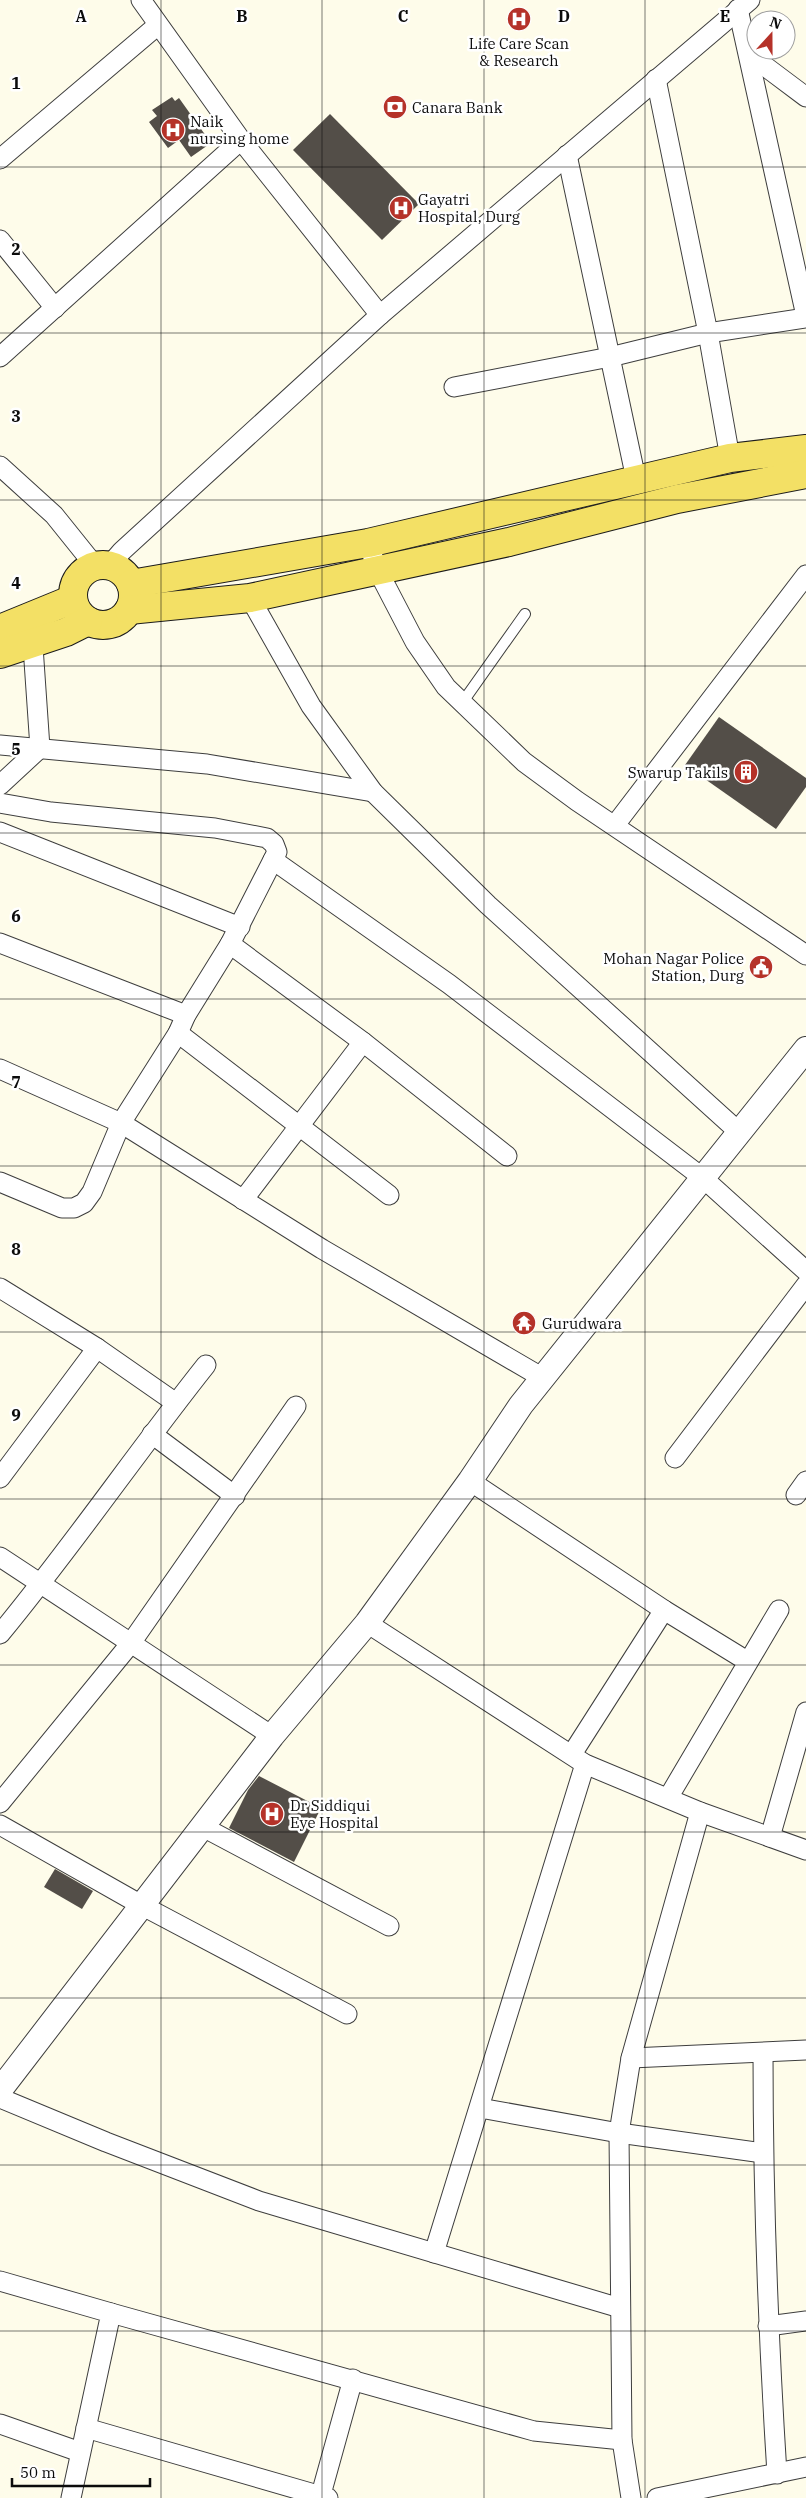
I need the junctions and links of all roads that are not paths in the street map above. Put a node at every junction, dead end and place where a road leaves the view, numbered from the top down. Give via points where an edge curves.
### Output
1 (141, 0) edge
2 (744, 5) edge
3 (746, 22) edge
4 (158, 25) junction
5 (751, 60) edge
6 (757, 60) edge
7 (656, 79) junction
8 (806, 97) edge
9 (241, 140) junction
10 (567, 155) junction
11 (0, 159) edge
12 (0, 240) edge
13 (55, 308) junction
14 (380, 315) junction
15 (806, 317) edge
16 (708, 333) junction
17 (3, 347) edge
18 (610, 357) junction
19 (454, 387) dead end
20 (806, 449) edge
21 (730, 458) junction
22 (0, 466) edge
23 (806, 474) edge
24 (636, 479) junction
25 (368, 543) junction
26 (102, 566) junction
27 (378, 571) junction
28 (806, 575) edge
29 (131, 584) junction
30 (250, 598) junction
31 (80, 610) junction
32 (129, 610) junction
33 (526, 614) dead end
34 (31, 628) junction
35 (0, 629) edge
36 (0, 654) edge
37 (462, 703) junction
38 (0, 745) edge
39 (40, 748) junction
40 (0, 785) edge
41 (372, 792) junction
42 (0, 803) edge
43 (615, 825) junction
44 (0, 832) edge
45 (273, 860) junction
46 (240, 927) junction
47 (0, 943) edge
48 (230, 944) junction
49 (806, 955) edge
50 (186, 1015) junction
51 (178, 1033) junction
52 (363, 1042) junction
53 (806, 1049) edge
54 (0, 1070) edge
55 (121, 1123) junction
56 (300, 1125) junction
57 (740, 1133) junction
58 (507, 1156) dead end
59 (703, 1178) junction
60 (0, 1182) edge
61 (388, 1195) dead end
62 (243, 1200) junction
63 (806, 1271) edge
64 (806, 1285) edge
65 (0, 1288) edge
66 (96, 1348) junction
67 (206, 1364) dead end
68 (543, 1378) junction
69 (176, 1403) junction
70 (296, 1406) dead end
71 (152, 1434) junction
72 (675, 1458) dead end
73 (0, 1478) edge
74 (470, 1481) junction
75 (235, 1496) junction
76 (0, 1556) edge
77 (42, 1584) junction
78 (664, 1610) junction
79 (779, 1610) dead end
80 (367, 1623) junction
81 (0, 1634) edge
82 (130, 1643) junction
83 (747, 1661) junction
84 (806, 1712) edge
85 (272, 1736) junction
86 (578, 1759) junction
87 (668, 1798) junction
88 (0, 1803) edge
89 (700, 1812) junction
90 (0, 1825) edge
91 (203, 1827) junction
92 (770, 1837) junction
93 (806, 1850) edge
94 (143, 1906) junction
95 (390, 1926) dead end
96 (348, 2014) dead end
97 (806, 2050) edge
98 (763, 2053) junction
99 (631, 2058) junction
100 (0, 2090) edge
101 (0, 2098) edge
102 (480, 2108) junction
103 (619, 2133) junction
104 (763, 2152) junction
105 (434, 2253) junction
106 (0, 2281) edge
107 (620, 2308) junction
108 (111, 2313) junction
109 (806, 2321) edge
110 (768, 2326) junction
111 (353, 2379) junction
112 (0, 2424) edge
113 (86, 2428) junction
114 (622, 2440) junction
115 (80, 2452) junction
116 (806, 2468) edge
117 (777, 2474) junction
118 (323, 2497) edge
119 (71, 2498) edge
120 (631, 2498) edge
121 (657, 2498) edge

1 - 4 street
2 - 3 street
2 - 7 street
4 - 9 street
4 - 11 street
5 - 15 street
6 - 8 street
7 - 10 street
7 - 16 street
9 - 13 street
9 - 14 street
10 - 14 street
10 - 18 street
12 - 13 street
13 - 17 street
14 - 26 street
15 - 16 street
16 - 18 street
16 - 21 street
18 - 19 street
18 - 24 street
20 - 21 main road
21 - 24 main road
22 - 26 street via 54,515
23 - 27 main road via 677,499
24 - 25 main road
25 - 27 street
25 - 29 main road
26 - 29 main road via 122,572
26 - 31 main road via 82,573 74,585
27 - 30 main road
27 - 37 street via 414,642 446,687
28 - 43 street
29 - 32 main road via 133,597
30 - 32 main road
30 - 41 street via 311,706
31 - 32 main road via 106,625 123,618
31 - 34 main road
33 - 37 lane
34 - 35 main road
34 - 36 main road
34 - 39 street
37 - 43 street via 524,762
38 - 39 street
39 - 40 street
39 - 41 street via 208,764
41 - 57 street via 488,905
42 - 45 street via 50,812 215,828 267,838 277,852
43 - 49 street
44 - 46 street
45 - 46 street
45 - 59 street via 449,984
46 - 48 street
47 - 50 street
48 - 50 street
48 - 52 street
50 - 51 street
51 - 55 street
51 - 56 street
52 - 56 street
52 - 58 street
53 - 57 street
54 - 55 street
55 - 60 street via 92,1192 84,1203 74,1208 62,1208
55 - 62 street
56 - 61 street
56 - 62 street
57 - 59 street
59 - 63 street
59 - 68 street
62 - 68 street
64 - 72 street
65 - 66 street
66 - 69 street
66 - 73 street
67 - 69 street
68 - 74 street
69 - 71 street
70 - 75 street
71 - 75 street
71 - 77 street
74 - 78 street
74 - 80 street
75 - 82 street
76 - 77 street
77 - 81 street
77 - 82 street
78 - 83 street
78 - 86 street
79 - 83 street
80 - 85 street
80 - 86 street
82 - 85 street
82 - 88 street
83 - 87 street
84 - 92 street
85 - 91 street
86 - 87 street
86 - 102 street
87 - 89 street
89 - 92 street
89 - 99 street
90 - 94 street
91 - 94 street
91 - 95 street
92 - 93 street
94 - 96 street
94 - 100 street
97 - 98 street
98 - 99 street
98 - 104 street
99 - 103 street
101 - 105 street via 259,2201
102 - 103 street
102 - 105 street
103 - 104 street
103 - 107 street
104 - 110 street
105 - 107 street
106 - 108 street
107 - 114 street
108 - 111 street
108 - 113 street
109 - 110 street
110 - 117 street
111 - 114 street via 534,2431
111 - 118 street
112 - 115 street
113 - 115 street
113 - 118 street
114 - 120 street
115 - 119 street
116 - 117 street
117 - 121 street

